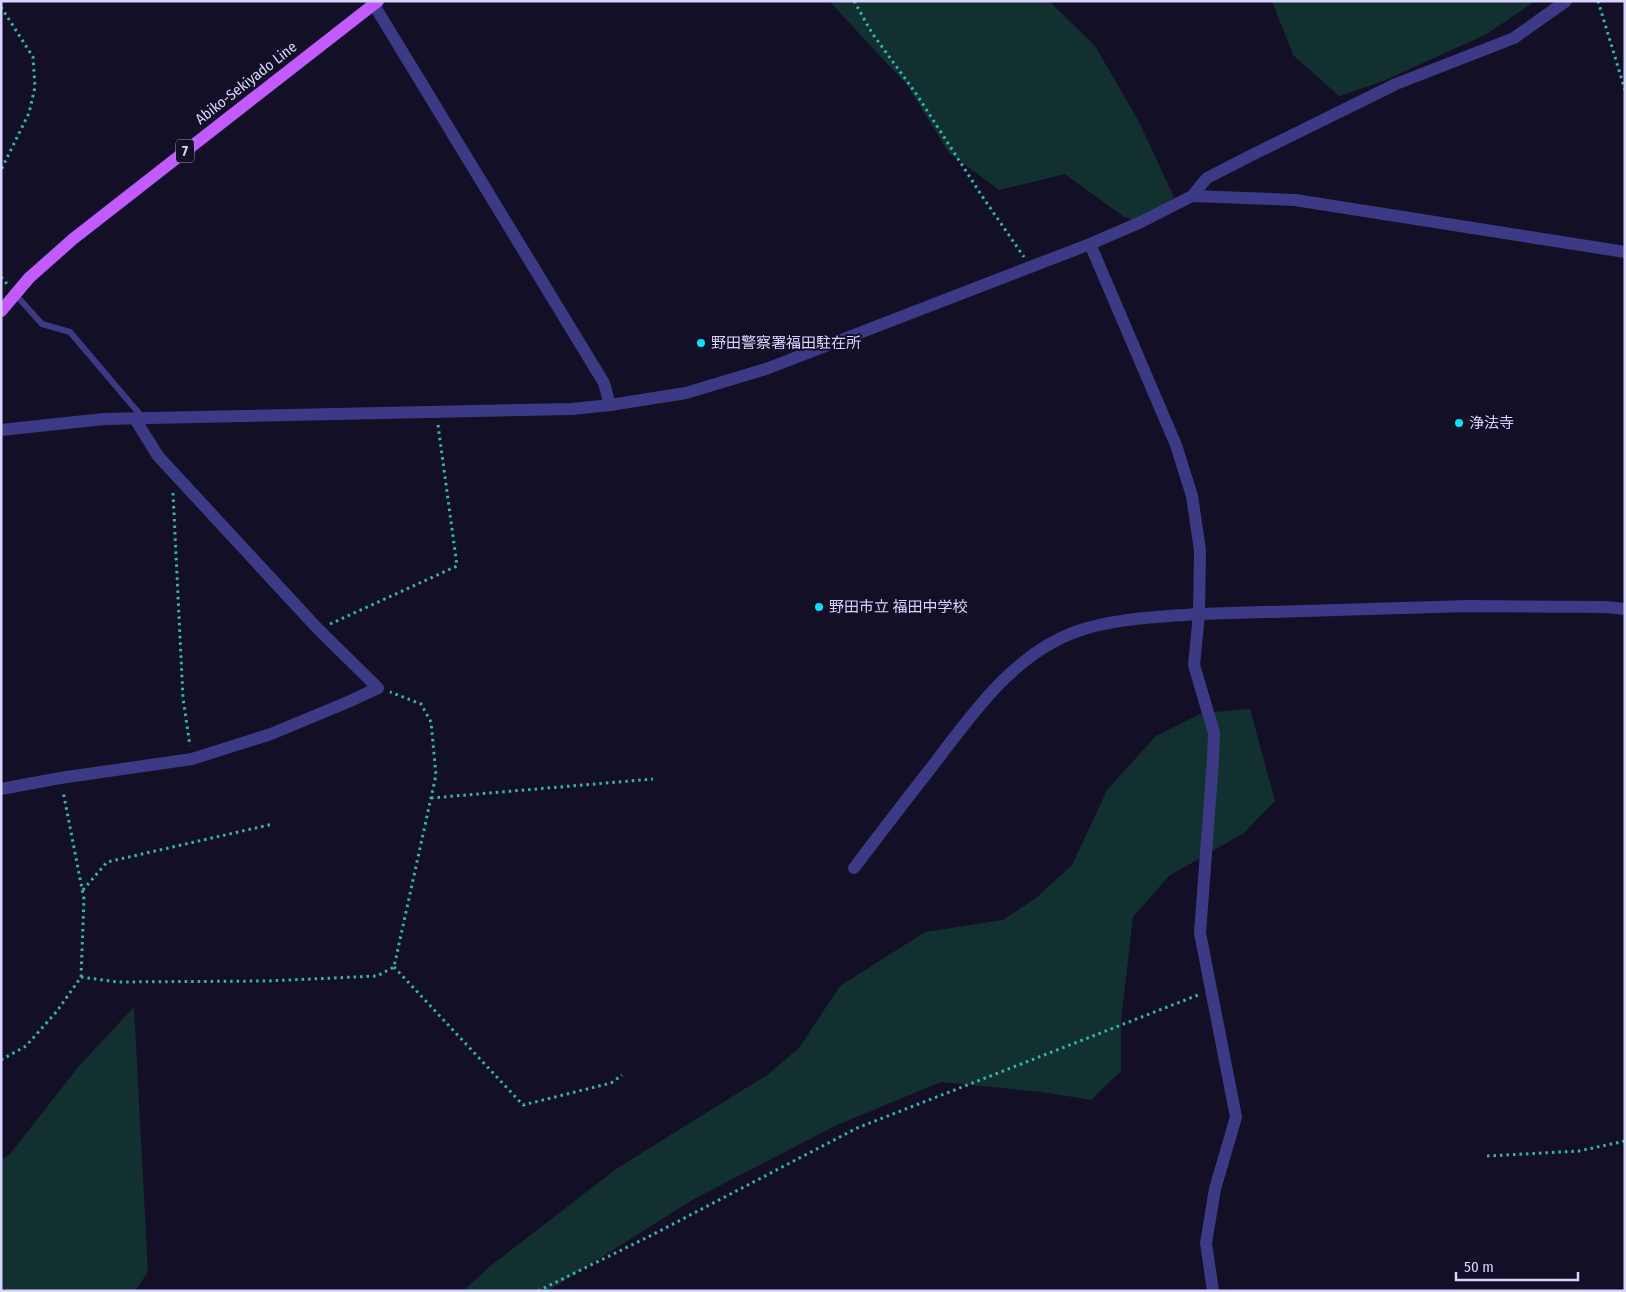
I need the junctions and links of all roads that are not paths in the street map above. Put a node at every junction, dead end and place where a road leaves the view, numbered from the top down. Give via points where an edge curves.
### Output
1 (1566, 1) edge
2 (376, 3) edge
3 (1192, 196) junction
4 (1090, 244) junction
5 (1625, 252) edge
6 (15, 294) junction
7 (1, 311) edge
8 (610, 405) junction
9 (139, 419) junction
10 (1, 430) edge
11 (1625, 609) edge
12 (1199, 614) junction
13 (1, 789) edge
14 (854, 868) dead end
15 (1213, 1291) edge

1 - 3 street via 1514,38 1396,84 1230,166 1207,178
2 - 6 main road, Abiko-Sekiyado Line / 7 via 73,238
2 - 8 street via 604,383
3 - 4 street
3 - 5 street via 1295,200
4 - 8 street via 766,369 686,393
4 - 12 street via 1176,445 1192,496 1200,550
6 - 7 main road, Abiko-Sekiyado Line / 7
6 - 9 lane via 42,324 70,332
8 - 9 street
9 - 10 street via 104,419
9 - 13 street via 158,456 318,629 378,688 271,734 192,759
11 - 12 street via 1469,606
12 - 14 street via 1098,625 1054,642 1031,657 1006,677 973,714
12 - 15 street via 1194,665 1214,733 1200,933 1236,1117 1215,1189 1206,1243

